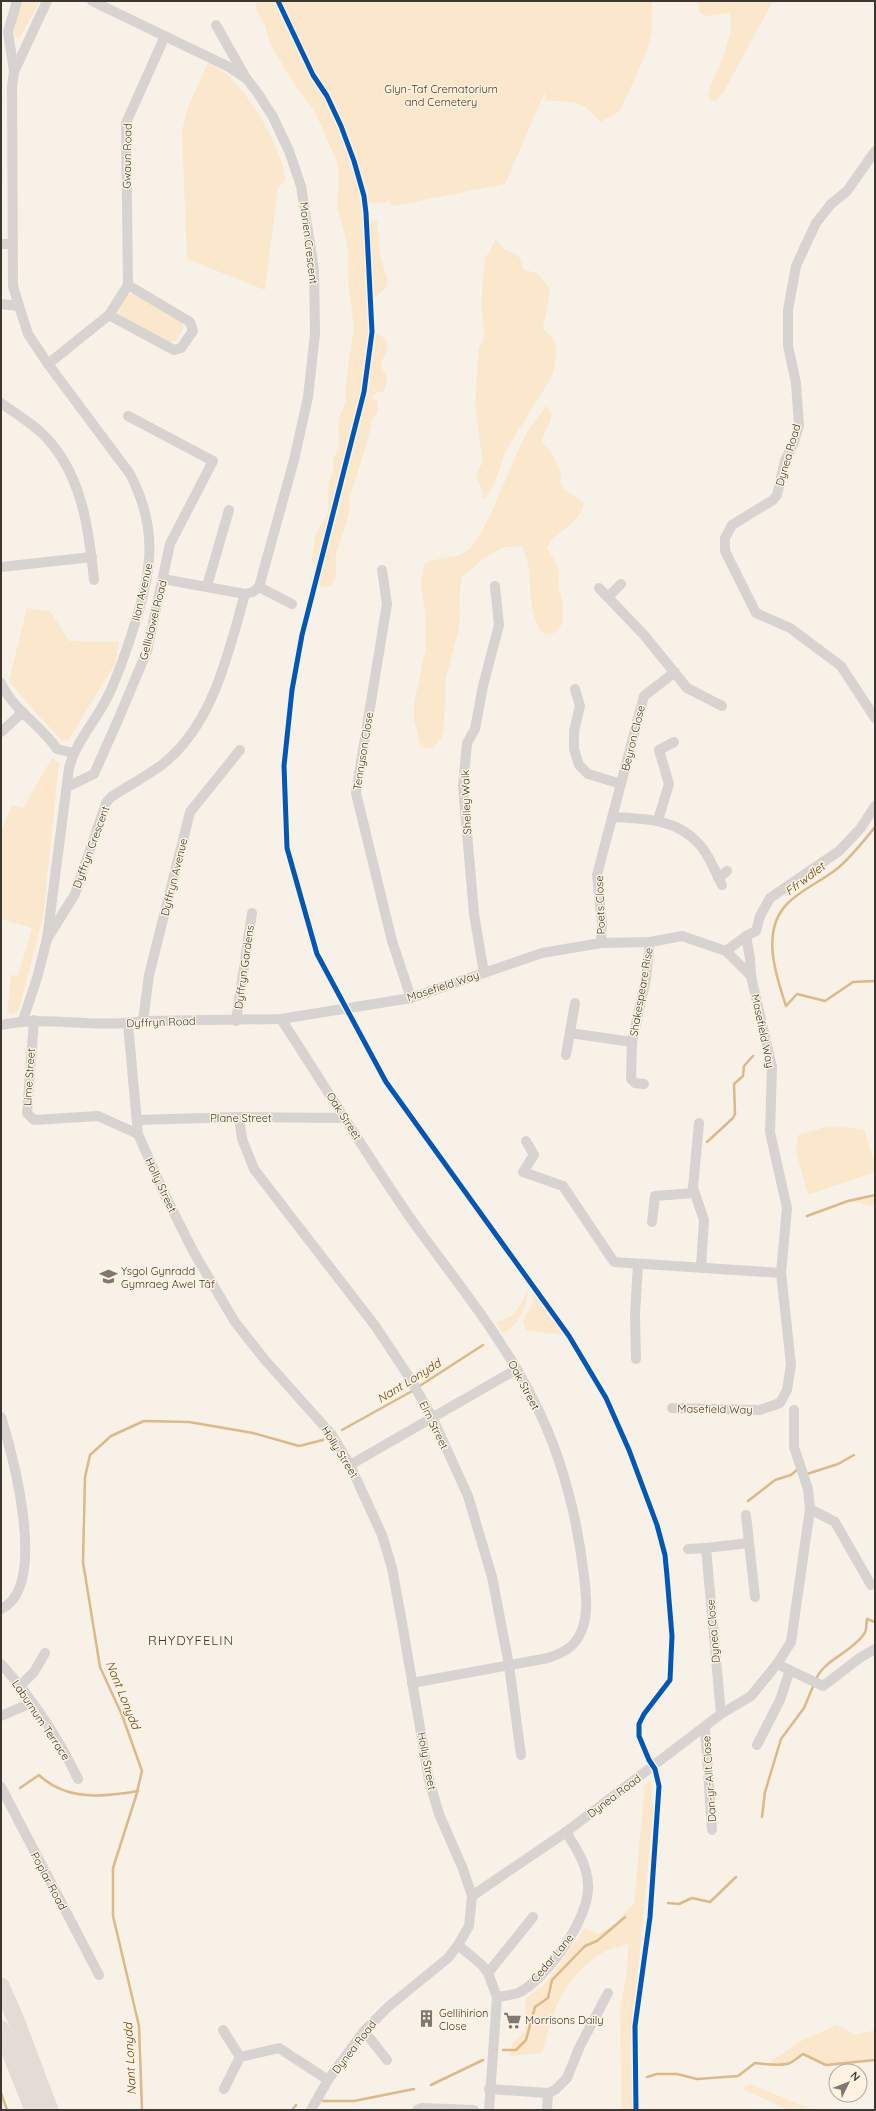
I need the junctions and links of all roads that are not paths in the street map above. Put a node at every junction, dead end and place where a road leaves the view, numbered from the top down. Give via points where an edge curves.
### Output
1 (17, 1) edge
2 (47, 1) edge
3 (92, 1) edge
4 (216, 25) dead end
5 (165, 36) junction
6 (14, 72) junction
7 (247, 79) junction
8 (875, 151) edge
9 (1, 244) edge
10 (13, 244) junction
11 (128, 285) junction
12 (1, 304) edge
13 (19, 306) junction
14 (109, 315) junction
15 (48, 364) junction
16 (1, 403) edge
17 (128, 416) dead end
18 (229, 510) dead end
19 (92, 557) junction
20 (1, 567) edge
21 (382, 570) dead end
22 (163, 579) junction
23 (94, 580) dead end
24 (621, 584) dead end
25 (207, 586) junction
26 (495, 586) dead end
27 (259, 587) junction
28 (599, 588) dead end
29 (245, 594) junction
30 (609, 596) junction
31 (292, 604) dead end
32 (675, 672) junction
33 (1, 683) edge
34 (575, 689) dead end
35 (722, 706) dead end
36 (23, 712) junction
37 (875, 718) edge
38 (1, 732) edge
39 (674, 742) dead end
40 (240, 750) dead end
41 (73, 753) junction
42 (621, 784) junction
43 (67, 787) junction
44 (875, 806) edge
45 (613, 817) junction
46 (658, 820) junction
47 (727, 870) dead end
48 (252, 913) dead end
49 (746, 936) junction
50 (47, 939) junction
51 (650, 942) junction
52 (601, 943) junction
53 (726, 951) junction
54 (484, 973) junction
55 (750, 976) junction
56 (411, 998) junction
57 (575, 1003) dead end
58 (321, 1012) joint
59 (281, 1019) junction
60 (23, 1020) junction
61 (34, 1020) junction
62 (143, 1021) junction
63 (236, 1021) junction
64 (128, 1024) junction
65 (1, 1025) edge
66 (570, 1033) junction
67 (632, 1042) junction
68 (566, 1055) dead end
69 (644, 1084) dead end
70 (239, 1117) junction
71 (345, 1118) junction
72 (138, 1120) junction
73 (699, 1123) dead end
74 (138, 1134) junction
75 (526, 1141) dead end
76 (694, 1193) junction
77 (652, 1222) dead end
78 (638, 1264) junction
79 (700, 1268) junction
80 (781, 1273) junction
81 (636, 1359) dead end
82 (517, 1369) junction
83 (672, 1408) dead end
84 (794, 1410) dead end
85 (1, 1417) edge
86 (432, 1417) junction
87 (3, 1430) edge
88 (350, 1465) junction
89 (810, 1509) junction
90 (746, 1515) dead end
91 (749, 1543) junction
92 (706, 1548) junction
93 (688, 1549) dead end
94 (875, 1584) edge
95 (755, 1597) dead end
96 (1, 1609) edge
97 (875, 1649) edge
98 (45, 1653) dead end
99 (1, 1664) edge
100 (777, 1664) junction
101 (509, 1665) junction
102 (790, 1670) junction
103 (412, 1683) junction
104 (21, 1686) junction
105 (31, 1703) junction
106 (720, 1714) junction
107 (1, 1716) edge
108 (705, 1728) junction
109 (757, 1745) dead end
110 (521, 1756) dead end
111 (78, 1779) dead end
112 (1, 1787) edge
113 (712, 1830) dead end
114 (566, 1832) junction
115 (472, 1896) junction
116 (533, 1917) dead end
117 (458, 1945) junction
118 (488, 1973) junction
119 (99, 1975) dead end
120 (1, 1986) edge
121 (608, 1993) dead end
122 (497, 1997) junction
123 (1, 2029) edge
124 (223, 2030) dead end
125 (364, 2031) junction
126 (240, 2058) junction
127 (387, 2060) dead end
128 (328, 2080) junction
129 (224, 2089) dead end
130 (489, 2089) junction
131 (548, 2093) junction
132 (33, 2110) edge
133 (50, 2110) edge
134 (310, 2110) edge
135 (416, 2110) edge
136 (474, 2110) edge
137 (489, 2110) edge
138 (547, 2110) edge

1 - 6 street via 8,32
2 - 6 street
3 - 5 street, Morien Crescent
4 - 7 street
5 - 7 street, Morien Crescent via 229,67
5 - 11 street, Gwaun Road via 126,123
6 - 10 street, Ilan Avenue
7 - 27 street, Morien Crescent via 273,118 289,151 300,186 309,229 315,303 315,334 308,397 290,475
8 - 37 street, Dynea Road via 846,191 831,204 816,223 796,266 788,310 788,346 796,383 799,425 785,461 777,495 774,500 732,525 725,538 725,551 756,613 790,628 841,666
9 - 10 street
10 - 13 street, Ilan Avenue via 13,286
11 - 14 street
11 - 14 street via 190,322 193,332 181,348 174,350
12 - 13 street
13 - 15 street, Ilan Avenue via 28,334
14 - 15 street
15 - 41 street, Ilan Avenue via 130,474 140,494 150,533 147,578 124,658 108,696
16 - 19 street via 51,442 72,476 84,507
17 - 22 street, Gellidawel Road via 213,461 170,544
18 - 25 street
19 - 20 street
19 - 23 street
21 - 56 street, Tennyson Close via 387,604 356,793 392,941
22 - 25 street
22 - 43 street, Gellidawel Road via 147,651 94,774
24 - 30 street
25 - 29 street
26 - 54 street, Shelley Walk via 499,625 475,729 467,743 463,786 474,914
27 - 29 street
27 - 31 street
28 - 30 street
29 - 50 street, Dyffryn Crescent via 224,669 207,706 175,753 106,803 75,894
30 - 32 street
32 - 35 street via 687,688
32 - 42 street, Beyron Close via 644,696
33 - 36 street via 7,695
34 - 42 street via 580,706 574,731 574,750 579,765 588,774
36 - 38 street
36 - 41 street via 48,735 57,749
39 - 46 street via 659,750 669,784
40 - 62 street, Dyffryn Avenue via 190,812 149,975
41 - 43 street, Ilan Avenue
42 - 45 street, Beyron Close
43 - 50 street, Ilan Avenue
44 - 49 street via 860,829 839,851 770,898 760,916 756,931
45 - 46 street
45 - 52 street, Poets Close via 597,875 602,924
46 - 47 street via 681,829 700,844 720,882
48 - 63 street, Dyffryn Gardens
49 - 53 street
49 - 55 street
50 - 60 street, Dyffryn Crescent
51 - 52 street, Masefield Way
51 - 53 street, Masefield Way via 682,936
51 - 67 street, Shakespeare Rise via 646,979
52 - 54 street, Masefield Way via 542,953
53 - 55 street, Masefield Way
54 - 56 street, Masefield Way
55 - 80 street, Masefield Way via 772,1067 770,1132 787,1208
56 - 58 street, Masefield Way
57 - 66 street
58 - 59 street, Dyffryn Road
59 - 63 street, Dyffryn Road
59 - 71 street, Oak Street
60 - 61 street, Dyffryn Road
60 - 65 street, Dyffryn Road
61 - 64 street, Dyffryn Road
61 - 74 street, Lime Street via 27,1113 34,1120 98,1116
62 - 63 street, Dyffryn Road
62 - 64 street, Dyffryn Road
64 - 72 street, Holly Street
66 - 67 street, Shakespeare Rise
66 - 68 street
67 - 69 street, Shakespeare Rise via 631,1079 635,1083
70 - 71 street, Plane Street
70 - 72 street, Plane Street
70 - 86 street, Elm Street via 242,1139 254,1169 376,1327
71 - 82 street, Oak Street via 392,1192 448,1272 486,1320
72 - 74 street, Holly Street
73 - 76 street
74 - 88 street, Holly Street via 193,1251 235,1322 332,1435
75 - 78 street via 534,1155 523,1172 563,1186 614,1262
76 - 77 street via 655,1196
76 - 79 street via 704,1220
78 - 79 street
78 - 81 street
79 - 80 street
80 - 83 street, Masefield Way via 790,1365 787,1390 780,1403 760,1410
82 - 86 street
82 - 101 street, Oak Street via 549,1434 571,1504 580,1542 586,1615 582,1632 573,1645 563,1653
84 - 89 street, Dynea Road via 794,1447 808,1489
85 - 87 street
86 - 88 street
86 - 101 street, Elm Street via 468,1496 492,1577
87 - 96 street via 18,1481 26,1545 20,1588 12,1600
88 - 103 street, Holly Street via 367,1499 392,1568
89 - 94 street via 835,1522 871,1585
89 - 100 street, Dynea Road via 791,1642
90 - 91 street
91 - 92 street
91 - 95 street
92 - 93 street
92 - 106 street, Dynea Close
97 - 102 street via 860,1657 823,1686
98 - 104 street via 34,1672
99 - 104 street, Laburnum Terrace
100 - 102 street
100 - 106 street, Dynea Road via 751,1696
101 - 103 street, Oak Street
101 - 110 street, Elm Street
102 - 109 street via 780,1700
103 - 115 street, Holly Street via 431,1787 439,1814 464,1869
104 - 105 street, Laburnum Terrace
105 - 107 street
105 - 111 street, Laburnum Terrace via 63,1749
106 - 108 street, Dynea Road
108 - 113 street, Dan-yr-Allt Close
108 - 114 street, Dynea Road
112 - 119 street, Poplar Road
114 - 115 street, Dynea Road
114 - 122 street, Cedar Lane via 579,1851 585,1868 588,1885 582,1917 565,1945 536,1979 518,1992
115 - 117 street, Dynea Road via 469,1926
116 - 118 street
117 - 118 street
117 - 125 street, Dynea Road via 448,1958 388,2007
118 - 122 street
120 - 133 highway
121 - 131 street via 580,2046 567,2078
122 - 130 street
123 - 132 highway
124 - 126 street
125 - 127 street
125 - 128 street, Dynea Road
126 - 128 street via 279,2048
126 - 129 street
128 - 134 street, Dynea Road
130 - 131 street
130 - 137 street
131 - 138 street
135 - 136 street

